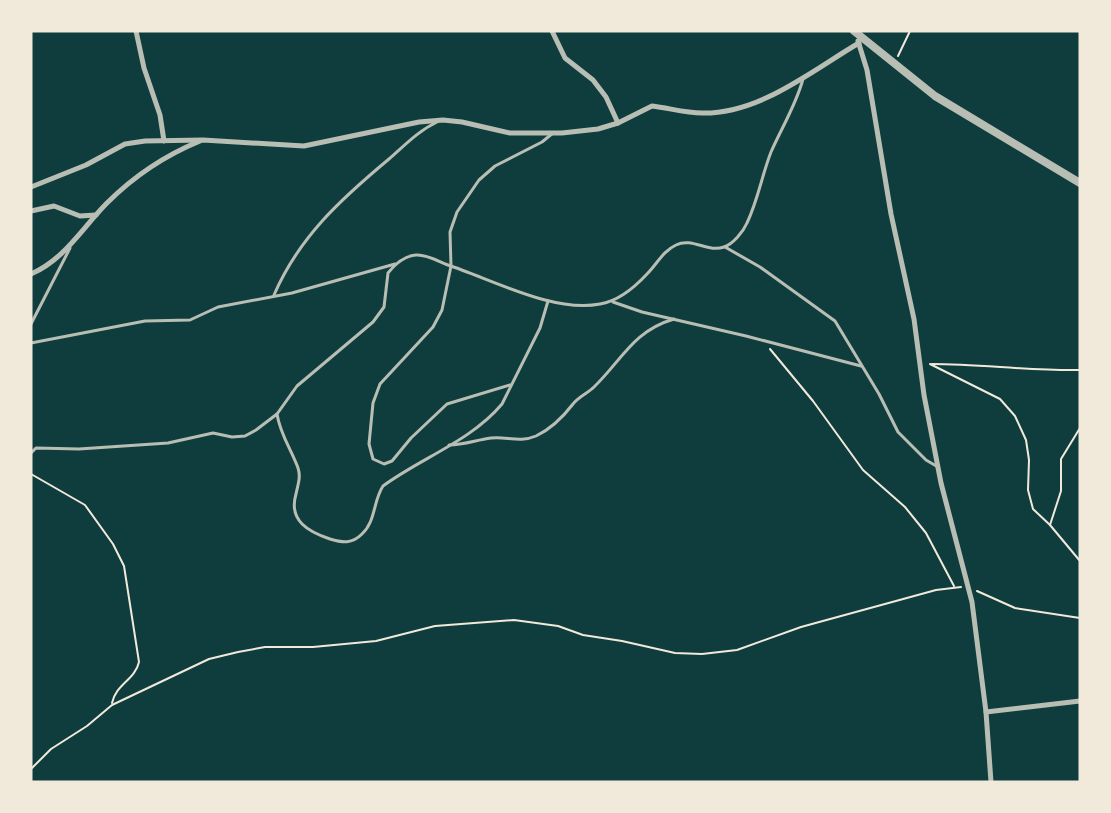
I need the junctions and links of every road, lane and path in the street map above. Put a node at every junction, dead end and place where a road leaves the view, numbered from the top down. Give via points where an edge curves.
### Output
1 (136, 31) edge
2 (552, 31) edge
3 (910, 31) edge
4 (855, 32) edge
5 (859, 43) junction
6 (894, 64) junction
7 (803, 78) junction
8 (440, 120) junction
9 (618, 123) junction
10 (553, 134) junction
11 (203, 140) junction
12 (164, 141) junction
13 (1080, 183) edge
14 (31, 187) edge
15 (31, 211) edge
16 (96, 215) junction
17 (725, 247) junction
18 (70, 248) junction
19 (396, 264) junction
20 (451, 266) junction
21 (31, 274) edge
22 (274, 296) junction
23 (548, 301) junction
24 (612, 302) junction
25 (674, 319) junction
26 (31, 324) edge
27 (31, 343) edge
28 (769, 348) dead end
29 (920, 364) junction
30 (930, 364) junction
31 (860, 366) junction
32 (1080, 370) edge
33 (510, 385) junction
34 (277, 414) junction
35 (1080, 428) edge
36 (448, 445) junction
37 (31, 453) edge
38 (938, 467) junction
39 (31, 474) edge
40 (1050, 525) junction
41 (1080, 561) edge
42 (968, 586) junction
43 (955, 587) junction
44 (1080, 618) edge
45 (1080, 701) edge
46 (112, 705) junction
47 (986, 712) junction
48 (31, 770) edge
49 (991, 782) edge

1 - 12 street via 160,115
2 - 9 street via 565,58 593,80 606,97
3 - 6 path
4 - 5 street
4 - 6 street
5 - 7 street
5 - 29 street via 867,70
6 - 13 street via 935,96
7 - 9 street via 737,108 701,114 652,106
7 - 17 lane via 771,154 747,225
8 - 10 street via 510,133
8 - 11 street via 304,146
8 - 22 lane via 409,141 333,210 292,258
9 - 10 street via 598,129
10 - 20 lane via 495,166 478,180 457,212 450,232
11 - 12 street
11 - 16 street via 161,161
12 - 14 street via 125,144 86,165
15 - 16 street via 54,206 80,216
16 - 18 street
17 - 24 lane via 677,244
17 - 31 lane via 760,266 835,321
18 - 21 street
18 - 26 lane
19 - 20 lane via 417,255
19 - 22 lane
19 - 34 lane via 388,273 384,307 373,322 297,386
20 - 23 lane
20 - 33 lane via 442,310 377,391 369,433 373,459 384,464 392,461 411,438 451,402
22 - 27 lane via 218,307 190,320 124,324
23 - 24 lane via 568,305
23 - 33 lane via 540,328
24 - 25 lane
25 - 31 lane
25 - 36 lane via 654,326 633,341 593,388 546,430 527,439 492,438
28 - 43 path via 813,401 863,470 905,507 926,533
29 - 30 path
29 - 38 street
30 - 32 path
30 - 40 path via 1000,399 1015,416 1026,440 1030,501 1037,515
31 - 38 lane via 898,432 926,460
33 - 36 lane via 493,415
34 - 36 lane via 281,434 299,472 295,502 299,522 306,529 345,543 353,541 368,528 378,492 383,486
34 - 37 lane via 256,430 238,438 213,433 168,442 79,449 36,448
35 - 40 path via 1061,459 1062,491
38 - 42 street
39 - 46 path via 85,506 114,544 124,566 139,662 136,670 116,691
40 - 41 path
42 - 43 path
42 - 44 path via 1015,608
42 - 47 street
43 - 46 path via 801,627 737,650 702,654 675,653 622,640 583,635 558,626 514,620 435,626 376,640 256,649 210,660
45 - 47 street
46 - 48 path via 82,730 51,749
47 - 49 street

